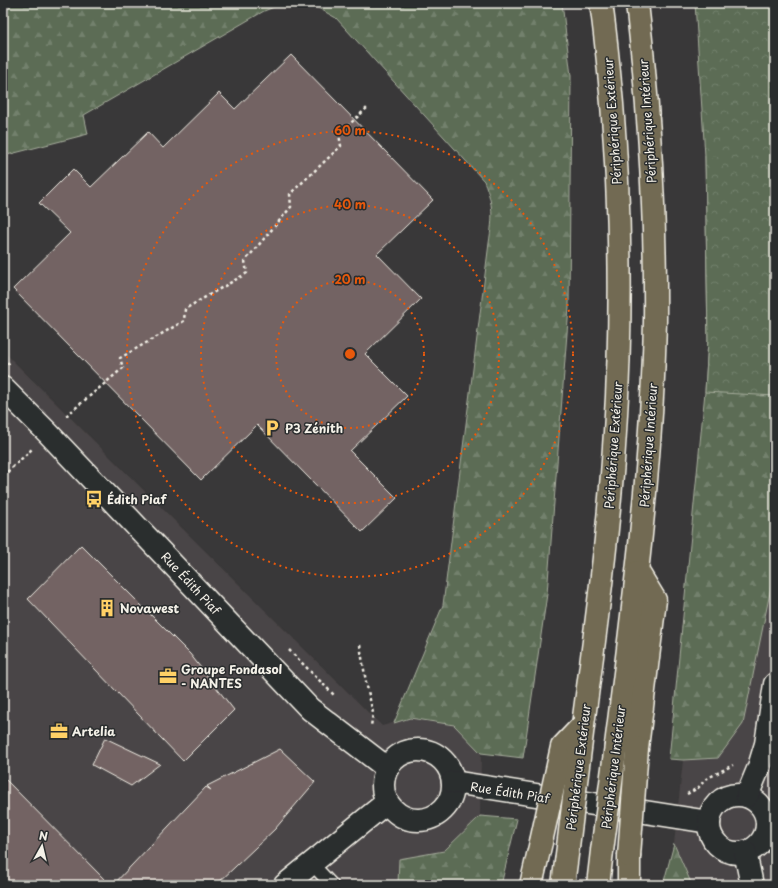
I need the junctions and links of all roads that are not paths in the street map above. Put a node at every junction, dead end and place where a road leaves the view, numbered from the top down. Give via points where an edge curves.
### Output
1 (601, 3) edge
2 (637, 3) edge
3 (3, 388) edge
4 (638, 572) junction
5 (775, 684) edge
6 (583, 725) junction
7 (387, 768) junction
8 (453, 782) junction
9 (747, 796) junction
10 (387, 802) junction
11 (710, 822) junction
12 (744, 852) junction
13 (312, 863) junction
14 (285, 885) edge
15 (332, 885) edge
16 (531, 885) edge
17 (563, 885) edge
18 (598, 885) edge
19 (629, 885) edge
20 (752, 885) edge

1 - 6 highway, Périphérique Extérieur via 608,60 619,222 619,331 611,491
2 - 4 highway, Périphérique Intérieur via 648,103 655,266 649,450
3 - 7 street, Rue Édith Piaf via 54,438 310,709
4 - 18 highway, Périphérique Intérieur, bridge
4 - 19 highway, bridge via 655,600 638,748
5 - 9 street via 766,744
6 - 16 highway, bridge via 562,747
6 - 17 highway, Périphérique Extérieur, bridge
7 - 8 street via 402,754 413,750 425,750 444,761
7 - 10 street via 383,780
8 - 10 street via 452,794 447,805 439,813 428,818 416,820 404,817 394,811
8 - 11 street, Rue Édith Piaf
9 - 11 street via 730,796 722,800 711,813
9 - 12 street via 762,807 767,825 760,842
10 - 13 street
11 - 12 street via 710,831 720,846 736,853
12 - 20 street
13 - 14 street
13 - 15 lane

